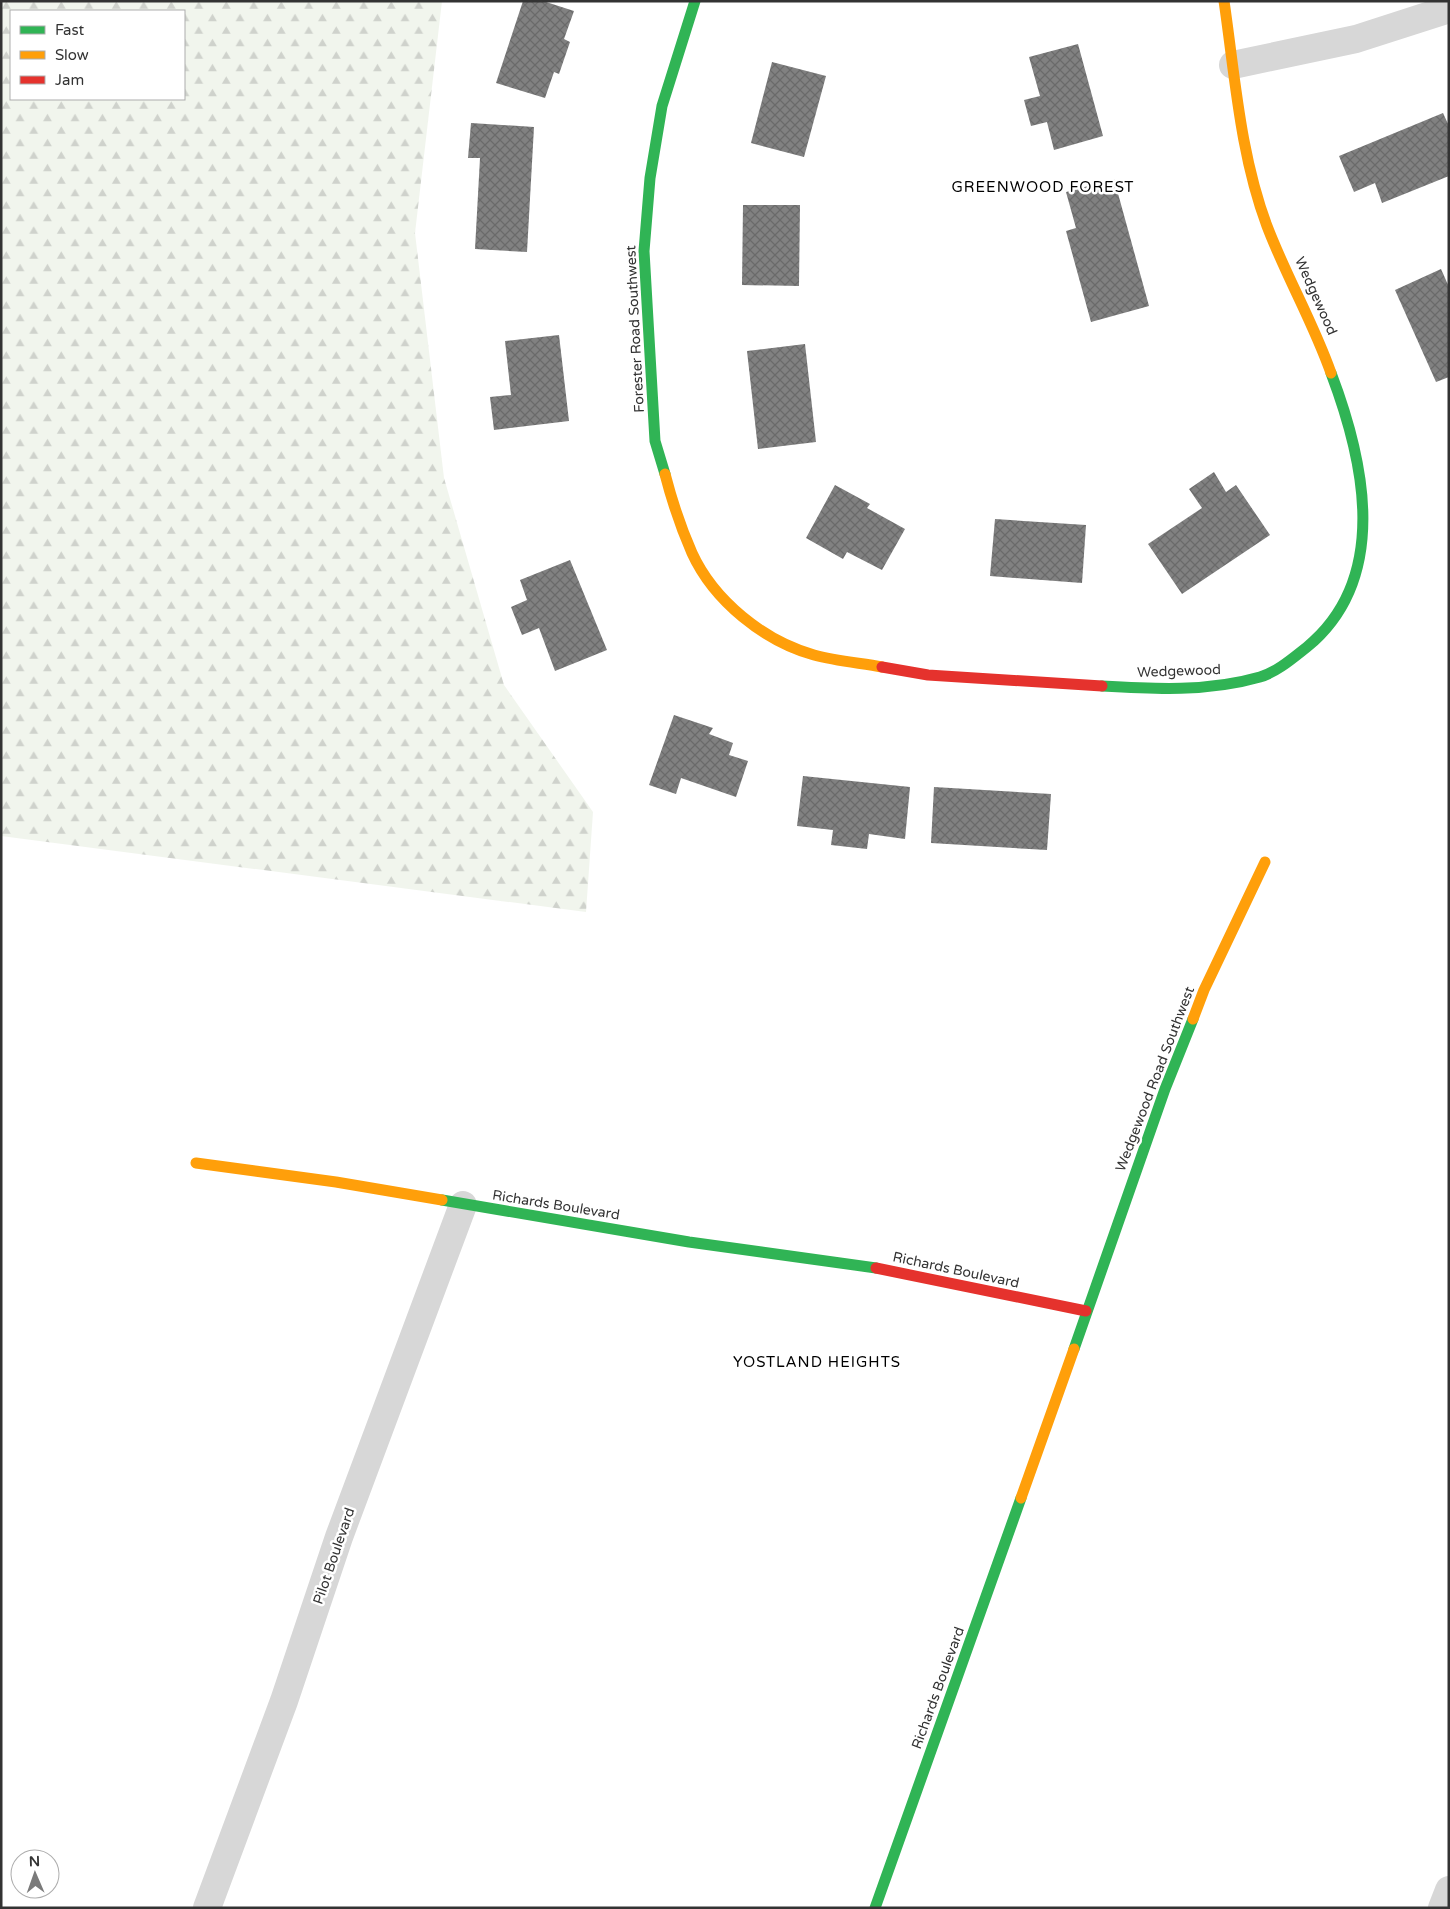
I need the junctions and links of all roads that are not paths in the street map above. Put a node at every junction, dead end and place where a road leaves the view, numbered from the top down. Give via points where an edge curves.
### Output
1 (695, 1) edge
2 (1224, 1) edge
3 (1449, 9) edge
4 (1233, 65) junction
5 (715, 589) joint
6 (1265, 862) dead end
7 (196, 1163) dead end
8 (463, 1205) junction
9 (1086, 1311) junction
10 (1449, 1890) edge
11 (207, 1908) edge
12 (875, 1908) edge
13 (1442, 1908) edge

1 - 5 street, Forester Road Southwest via 662,106 650,178 644,252 655,441 673,503 693,555
2 - 4 street
3 - 4 street via 1356,39
4 - 5 street, Wedgewood via 1248,164 1264,217 1318,336 1347,416 1361,475 1364,520 1357,565 1342,608 1318,638 1289,662 1261,677 1209,688 1157,689 928,675 814,655 777,640 743,618
6 - 9 street, Wedgewood Road Southwest via 1204,990
7 - 8 street, Richards Boulevard via 336,1182
8 - 9 street, Richards Boulevard via 689,1242 870,1267
8 - 11 street, Pilot Boulevard via 339,1537 284,1702
9 - 12 street, Richards Boulevard
10 - 13 street

